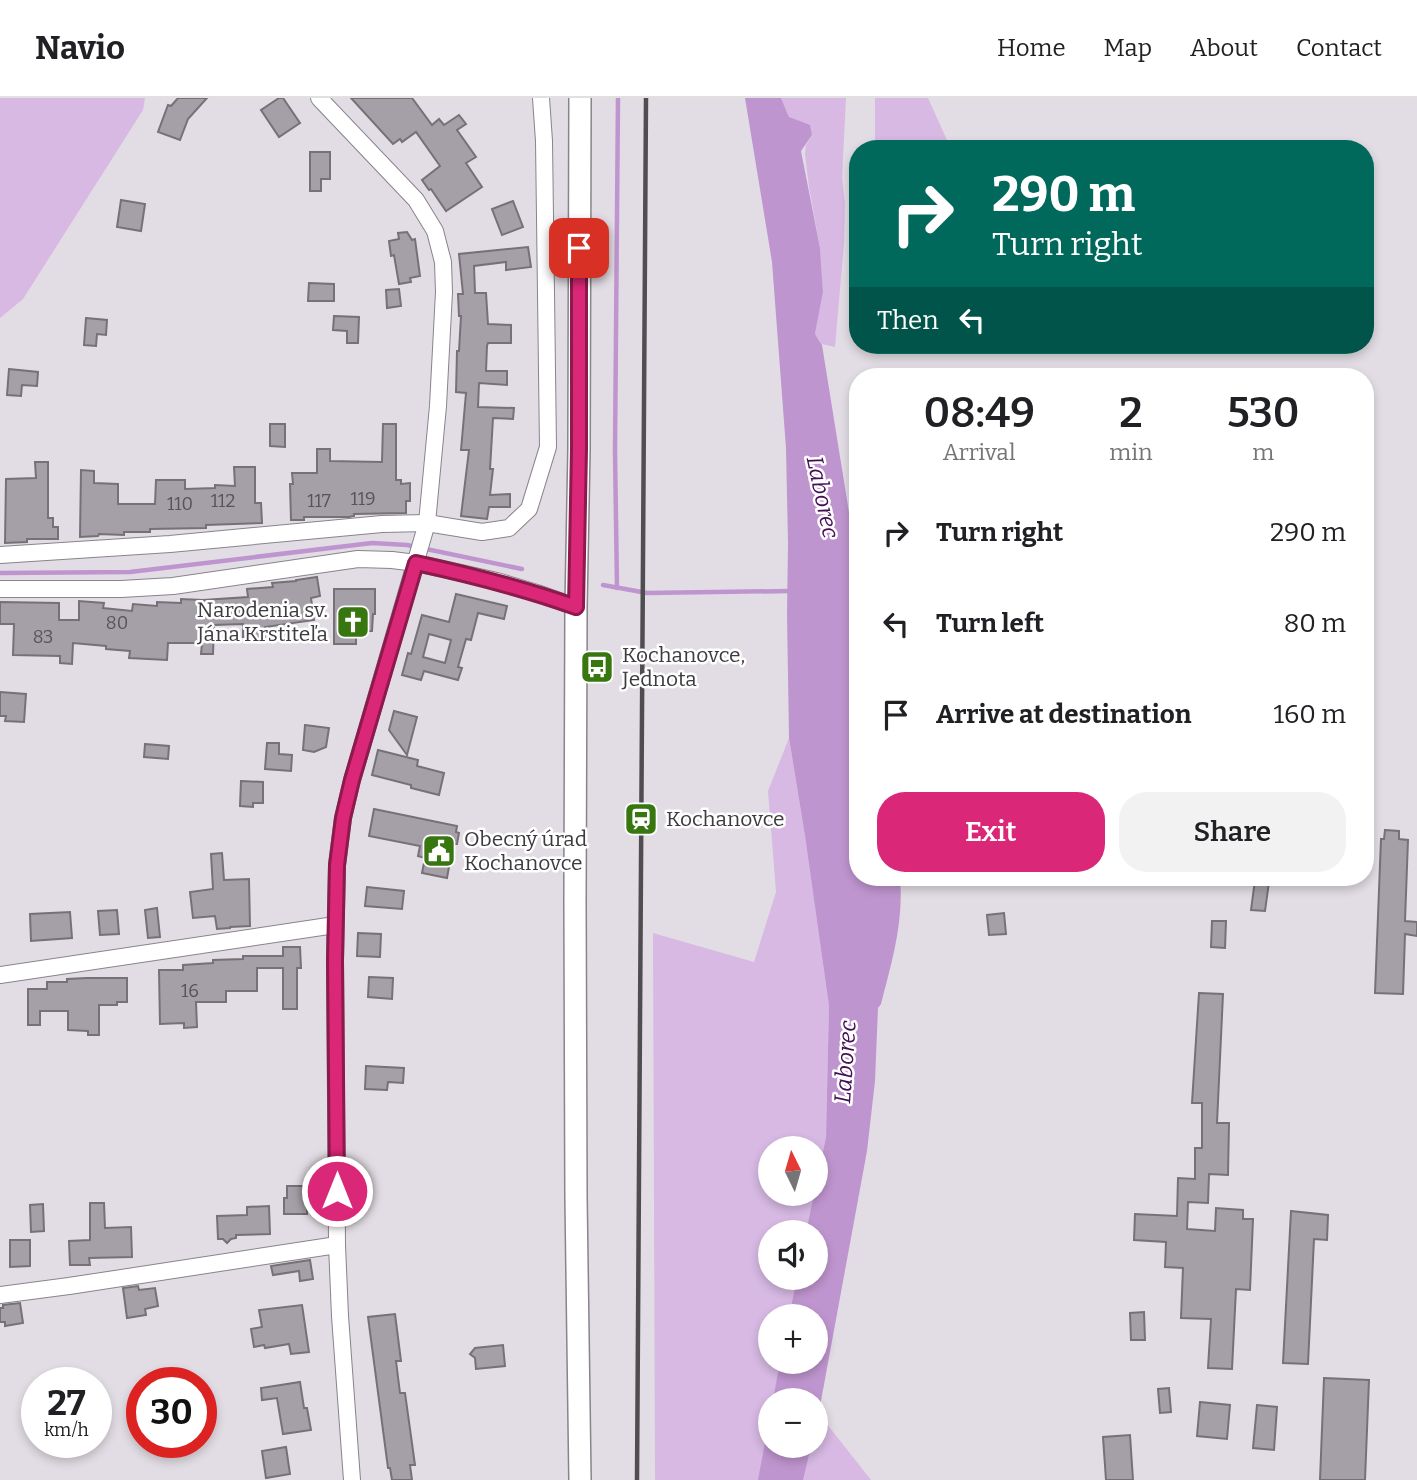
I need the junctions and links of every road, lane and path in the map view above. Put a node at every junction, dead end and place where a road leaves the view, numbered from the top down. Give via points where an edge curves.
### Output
1 (318, 98) edge
2 (541, 98) edge
3 (580, 98) edge
4 (421, 545) junction
5 (0, 555) edge
6 (0, 589) edge
7 (576, 607) junction
8 (335, 925) junction
9 (0, 975) edge
10 (337, 1245) junction
11 (0, 1295) edge
12 (352, 1480) edge
13 (580, 1480) edge

1 - 4 street via 416,200 435,231 443,262 438,405
2 - 4 street via 548,447 529,509 509,528
3 - 7 main road
4 - 5 street via 382,524
4 - 6 street via 392,560 358,559 173,586
4 - 7 street via 497,581
4 - 8 street via 343,818
7 - 13 main road
8 - 9 street
8 - 10 street
10 - 11 street
10 - 12 street

